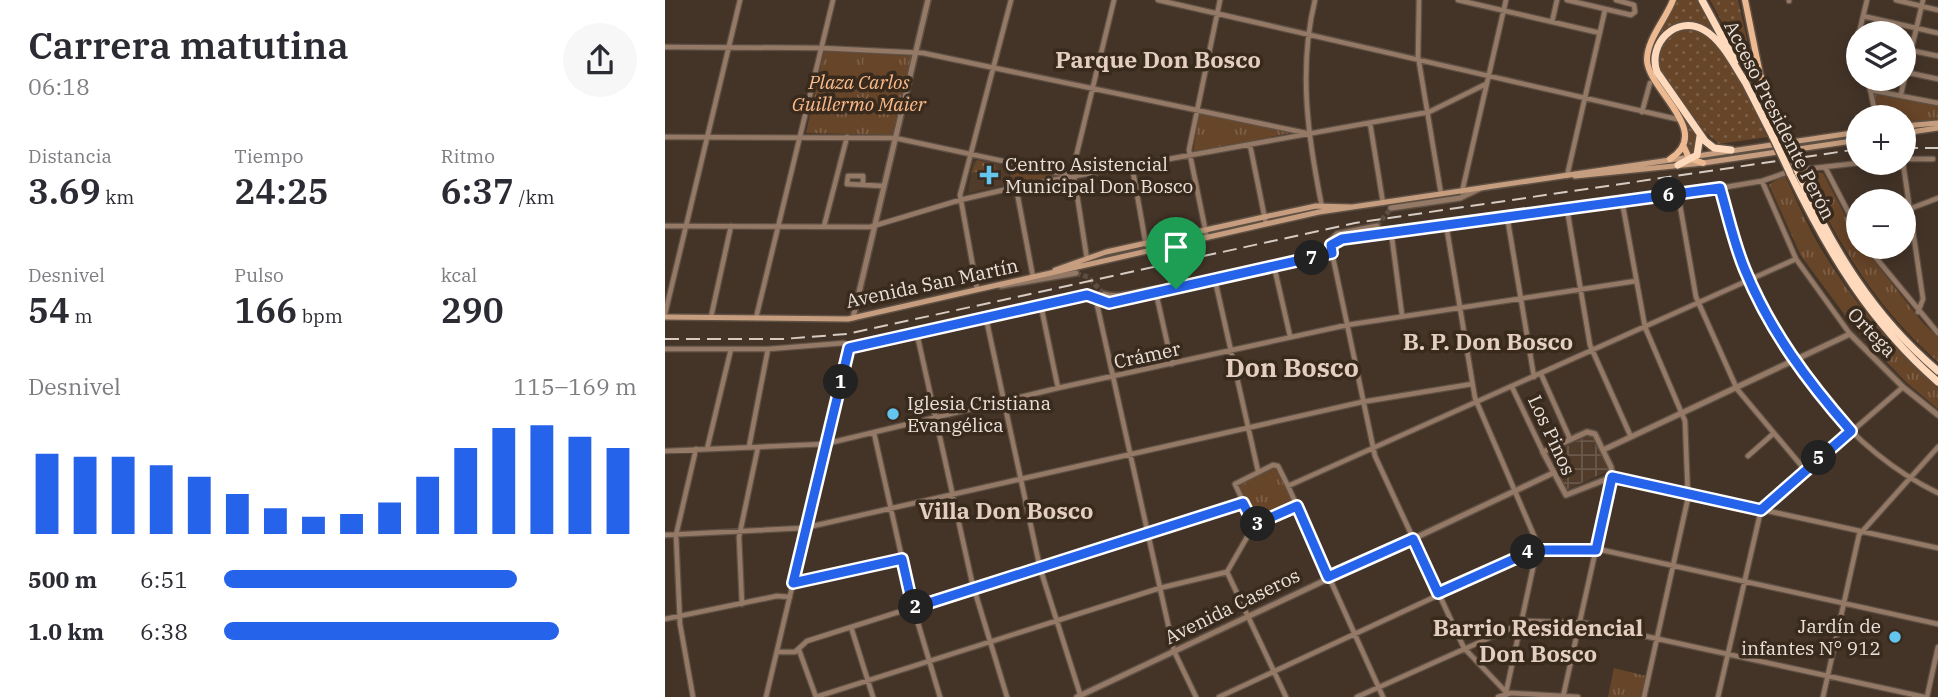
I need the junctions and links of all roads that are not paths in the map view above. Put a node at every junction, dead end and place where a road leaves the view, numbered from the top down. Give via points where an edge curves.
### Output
1 (740, 0) edge
2 (833, 0) edge
3 (928, 0) edge
4 (1011, 0) edge
5 (1114, 0) edge
6 (1158, 0) edge
7 (1220, 0) edge
8 (1315, 0) edge
9 (1419, 0) edge
10 (1462, 0) edge
11 (1506, 0) edge
12 (1557, 0) edge
13 (1567, 0) edge
14 (1616, 0) edge
15 (1673, 0) edge
16 (1702, 0) edge
17 (1745, 0) edge
18 (1867, 0) edge
19 (1896, 0) edge
20 (1922, 3) edge
21 (1938, 9) edge
22 (1503, 10) junction
23 (1605, 10) junction
24 (1217, 13) junction
25 (1863, 16) junction
26 (1862, 21) edge
27 (1552, 22) junction
28 (1917, 27) junction
29 (1916, 31) edge
30 (1600, 33) junction
31 (1938, 33) edge
32 (1307, 34) junction
33 (665, 47) edge
34 (730, 47) junction
35 (821, 48) junction
36 (1916, 51) edge
37 (915, 52) junction
38 (1938, 56) edge
39 (1419, 61) junction
40 (992, 67) junction
41 (1916, 74) edge
42 (1488, 77) junction
43 (1938, 79) edge
44 (1745, 82) junction
45 (1650, 83) dead end
46 (1486, 84) junction
47 (1093, 88) junction
48 (1878, 91) edge
49 (1902, 91) edge
50 (1901, 94) junction
51 (1584, 98) junction
52 (1938, 103) edge
53 (1196, 110) junction
54 (1429, 112) junction
55 (1642, 112) junction
56 (1682, 121) junction
57 (1370, 122) junction
58 (1938, 122) edge
59 (1916, 125) edge
60 (1696, 128) junction
61 (1938, 128) edge
62 (1916, 131) edge
63 (1307, 133) junction
64 (1846, 134) edge
65 (1783, 136) joint
66 (665, 137) edge
67 (847, 137) junction
68 (707, 138) junction
69 (799, 138) junction
70 (895, 138) junction
71 (1846, 142) edge
72 (1683, 143) junction
73 (1806, 143) junction
74 (1250, 145) junction
75 (1731, 150) junction
76 (970, 153) junction
77 (1189, 156) junction
78 (1692, 157) junction
79 (1669, 159) junction
80 (1933, 159) dead end
81 (1916, 160) edge
82 (1703, 163) junction
83 (1678, 165) junction
84 (1846, 165) edge
85 (1132, 166) junction
86 (1825, 167) junction
87 (1794, 173) junction
88 (1073, 176) junction
89 (1570, 176) junction
90 (1762, 181) junction
91 (863, 184) dead end
92 (883, 186) junction
93 (1016, 187) junction
94 (1720, 188) junction
95 (1479, 189) junction
96 (1462, 192) junction
97 (1441, 194) junction
98 (1678, 194) junction
99 (1938, 198) edge
100 (960, 200) junction
101 (1622, 201) junction
102 (1383, 203) junction
103 (1313, 207) junction
104 (1354, 207) junction
105 (1916, 207) edge
106 (1391, 208) tunnel mouth
107 (1322, 209) junction
108 (1567, 209) junction
109 (1846, 209) edge
110 (1264, 216) junction
111 (1507, 216) junction
112 (1284, 220) junction
113 (1266, 224) junction
114 (1446, 224) junction
115 (665, 226) edge
116 (686, 226) junction
117 (731, 226) junction
118 (779, 226) junction
119 (824, 226) junction
120 (874, 226) junction
121 (1377, 226) tunnel mouth
122 (1205, 230) junction
123 (1391, 231) junction
124 (1207, 238) junction
125 (1145, 243) junction
126 (1331, 245) junction
127 (1147, 251) junction
128 (1332, 253) junction
129 (1796, 259) junction
130 (1876, 259) edge
131 (1916, 259) edge
132 (1088, 262) junction
133 (1275, 267) junction
134 (1076, 273) dead end
135 (1035, 277) junction
136 (1215, 280) junction
137 (1750, 280) junction
138 (1636, 281) junction
139 (987, 287) junction
140 (977, 289) junction
141 (1176, 289) junction
142 (1580, 289) junction
143 (1156, 293) junction
144 (1104, 294) tunnel mouth
145 (1520, 298) junction
146 (1096, 299) junction
147 (1109, 303) junction
148 (1698, 304) junction
149 (1041, 306) junction
150 (1460, 306) junction
151 (1099, 310) junction
152 (1918, 312) junction
153 (665, 315) edge
154 (1402, 315) junction
155 (711, 317) junction
156 (756, 318) junction
157 (853, 318) junction
158 (986, 318) junction
159 (1347, 325) junction
160 (1645, 327) junction
161 (1938, 333) edge
162 (917, 334) junction
163 (1850, 334) junction
164 (1290, 336) junction
165 (849, 348) junction
166 (665, 349) edge
167 (731, 349) junction
168 (768, 349) junction
169 (1231, 350) junction
170 (1592, 351) junction
171 (1794, 362) junction
172 (1172, 364) junction
173 (1938, 370) edge
174 (1541, 374) junction
175 (1113, 377) junction
176 (1534, 377) junction
177 (1938, 382) edge
178 (1472, 384) junction
179 (1512, 387) junction
180 (1903, 387) junction
181 (1058, 388) junction
182 (1737, 389) junction
183 (1003, 401) junction
184 (1362, 402) junction
185 (1476, 403) junction
186 (1683, 413) junction
187 (1938, 415) edge
188 (934, 418) junction
189 (1249, 427) junction
190 (1851, 431) junction
191 (874, 433) junction
192 (1774, 433) junction
193 (1631, 437) junction
194 (1570, 439) junction
195 (825, 444) junction
196 (749, 447) junction
197 (758, 447) junction
198 (1938, 447) edge
199 (1372, 448) junction
200 (696, 449) junction
201 (707, 449) junction
202 (1603, 450) junction
203 (665, 451) edge
204 (1543, 452) junction
205 (1130, 454) junction
206 (1748, 456) dead end
207 (1805, 470) junction
208 (1258, 471) junction
209 (1553, 474) junction
210 (1612, 477) junction
211 (1020, 478) junction
212 (1909, 478) junction
213 (1288, 486) junction
214 (1514, 491) junction
215 (1688, 493) junction
216 (1938, 493) edge
217 (952, 495) junction
218 (1243, 503) junction
219 (1297, 506) junction
220 (891, 509) junction
221 (1761, 510) junction
222 (1254, 525) junction
223 (804, 528) junction
224 (1861, 531) junction
225 (739, 533) junction
226 (1148, 533) junction
227 (665, 535) edge
228 (676, 535) junction
229 (1413, 539) junction
230 (1938, 548) edge
231 (1538, 549) junction
232 (1596, 550) junction
233 (902, 559) junction
234 (1673, 565) junction
235 (1040, 568) junction
236 (1227, 572) junction
237 (1328, 577) junction
238 (1745, 582) junction
239 (793, 583) junction
240 (1160, 588) junction
241 (974, 589) junction
242 (1438, 593) junction
243 (790, 597) junction
244 (1843, 603) junction
245 (742, 604) junction
246 (913, 608) junction
247 (1247, 616) junction
248 (680, 618) junction
249 (665, 619) edge
250 (1522, 621) junction
251 (1056, 622) junction
252 (1580, 622) junction
253 (1938, 624) edge
254 (851, 628) junction
255 (1355, 632) junction
256 (1656, 639) junction
257 (990, 642) junction
258 (1938, 647) edge
259 (1464, 648) junction
260 (799, 650) junction
261 (1174, 651) junction
262 (777, 652) junction
263 (1728, 655) junction
264 (929, 661) junction
265 (1274, 671) junction
266 (1828, 676) junction
267 (867, 680) junction
268 (1379, 687) junction
269 (1506, 695) edge
270 (1563, 696) edge
271 (693, 697) edge
272 (766, 697) edge
273 (816, 697) edge
274 (873, 697) edge
275 (940, 697) edge
276 (1007, 697) edge
277 (1080, 697) edge
278 (1196, 697) edge
279 (1219, 697) edge
280 (1286, 697) edge
281 (1357, 697) edge
282 (1384, 697) edge
283 (1498, 697) edge
284 (1578, 697) edge
285 (1643, 697) edge
286 (1718, 697) edge
287 (1823, 697) edge
288 (1926, 697) edge

1 - 34 street
2 - 35 street
3 - 37 street
4 - 40 street
5 - 47 street
6 - 24 street
7 - 24 street
8 - 32 street
9 - 39 street
10 - 22 street
11 - 22 street
12 - 27 street
13 - 23 street
14 - 23 street via 1634,5 1635,12
15 - 56 main road via 1649,47 1647,61 1654,80
16 - 44 highway, Acceso Presidente Perón
17 - 65 main road via 1760,74
18 - 25 street
19 - 20 street
20 - 21 street
20 - 28 street
22 - 27 street
22 - 42 street
23 - 30 street
24 - 32 street
24 - 53 street
25 - 26 street
25 - 28 street
27 - 30 street
28 - 29 street
28 - 31 street
30 - 51 street
32 - 39 street
32 - 63 street
33 - 34 street
34 - 35 street
34 - 68 street
35 - 37 street
35 - 69 street
36 - 38 street
37 - 40 street
37 - 70 street
39 - 42 street
39 - 54 street
40 - 47 street
40 - 76 street
41 - 43 street
42 - 46 street
42 - 51 street
44 - 60 highway via 1707,32 1687,26 1667,33 1654,53 1655,68
44 - 87 highway, Acceso Presidente Perón, bridge
45 - 55 street
46 - 54 street
46 - 96 street
47 - 53 street
47 - 88 street
48 - 50 street
49 - 50 street
50 - 52 street
51 - 55 street
51 - 89 street
53 - 63 street
53 - 77 street
54 - 57 street
54 - 97 street
55 - 56 street
56 - 72 main road
57 - 63 street
57 - 102 street
58 - 59 main road
60 - 75 highway via 1714,148
60 - 78 highway via 1701,141
61 - 62 main road
63 - 74 street
63 - 107 street
64 - 73 main road, Avenida San Martín
65 - 87 highway, Acceso Presidente Perón, bridge
66 - 68 street
67 - 69 street
67 - 70 street
67 - 119 street
68 - 69 street
68 - 116 street
69 - 118 street
70 - 76 street
70 - 92 street
71 - 73 main road, Avenida San Martín
72 - 78 main road
72 - 79 main road
73 - 75 main road, Avenida San Martín
73 - 82 main road, Avenida San Martín
74 - 77 street
74 - 110 street
75 - 78 main road, Avenida San Martín
76 - 88 street
76 - 100 street
77 - 85 street
77 - 122 street
78 - 79 main road, Avenida San Martín
78 - 82 main road
78 - 83 highway
79 - 89 main road, Avenida San Martín
80 - 81 street
82 - 83 main road, Avenida San Martín
83 - 89 main road, Avenida San Martín
84 - 86 street
85 - 88 street
85 - 125 street
86 - 90 street via 1777,174
86 - 109 street
87 - 173 highway, Acceso Presidente Perón via 1854,277 1897,331
87 - 177 highway, Acceso Presidente Perón via 1822,239 1849,283 1900,345
88 - 93 street
88 - 132 street
89 - 95 main road, Avenida San Martín
90 - 94 street
90 - 129 street, Ortega
91 - 92 street
92 - 120 street
93 - 100 street
93 - 135 street
94 - 98 street
94 - 137 street
95 - 96 main road, Avenida San Martín
95 - 106 street via 1460,198
96 - 97 main road, Avenida San Martín
97 - 102 main road, Avenida San Martín
98 - 101 street
98 - 148 street
99 - 105 street
100 - 120 street
100 - 140 street
101 - 108 street
101 - 138 street
102 - 104 main road, Avenida San Martín
103 - 107 main road, Avenida San Martín
103 - 110 main road, Avenida San Martín
103 - 112 main road
104 - 107 main road, Avenida San Martín
104 - 112 main road, Avenida San Martín
108 - 111 street
108 - 142 street
110 - 113 street
110 - 122 main road, Avenida San Martín
111 - 114 street
111 - 145 street
112 - 113 main road, Avenida San Martín
113 - 124 main road, Avenida San Martín
114 - 123 street
114 - 150 street
115 - 116 street
116 - 117 street
116 - 153 street
117 - 118 street
117 - 155 street
118 - 119 street
118 - 156 street
119 - 120 street
120 - 157 street
121 - 126 street via 1337,234
122 - 124 street
122 - 125 main road, Avenida San Martín
123 - 126 street
123 - 154 street
124 - 127 main road, Avenida San Martín
125 - 127 street
125 - 132 main road, Avenida San Martín
126 - 128 street
127 - 132 main road, Avenida San Martín
128 - 133 street
128 - 159 street
129 - 137 street
129 - 163 street, Ortega
130 - 152 street
131 - 152 street via 1923,299
132 - 135 main road, Avenida San Martín
133 - 136 street
133 - 164 street
134 - 139 street
135 - 139 main road, Avenida San Martín
136 - 141 street
136 - 169 street
137 - 148 street
137 - 171 street
138 - 142 street, Crámer
138 - 160 street
139 - 140 main road, Avenida San Martín
140 - 157 main road, Avenida San Martín
141 - 143 street
141 - 144 street
142 - 145 street, Crámer
142 - 170 street
143 - 147 street
143 - 172 street
145 - 150 street, Crámer
145 - 176 street
146 - 147 street
146 - 149 street via 1087,295
146 - 151 street
147 - 151 street
148 - 160 street
148 - 182 street
149 - 158 street
149 - 181 street
150 - 154 street, Crámer
150 - 178 street
151 - 175 street
152 - 161 street
153 - 155 main road, Avenida San Martín
154 - 159 street, Crámer
155 - 156 main road, Avenida San Martín
156 - 157 main road, Avenida San Martín
158 - 162 street
158 - 183 street
159 - 164 street, Crámer
159 - 184 street
160 - 170 street
160 - 186 street
162 - 165 street
162 - 188 street
163 - 171 street
163 - 180 street, Ortega
164 - 169 street, Crámer
165 - 168 street via 844,344
165 - 195 street
166 - 167 street
167 - 168 street
167 - 201 street
168 - 196 street
169 - 172 street, Crámer
169 - 189 street
170 - 174 street
170 - 193 street
171 - 182 street
171 - 190 street
172 - 175 street, Crámer
174 - 176 street
174 - 194 street
175 - 181 street, Crámer
175 - 205 street
176 - 179 street
178 - 184 street
178 - 185 street
179 - 185 street
179 - 204 street, Los Pinos
180 - 187 street, Ortega
180 - 190 street
181 - 183 street, Crámer
182 - 186 street
182 - 192 street
183 - 188 street, Crámer
183 - 211 street
184 - 189 street
184 - 199 street
185 - 199 street
185 - 214 street
186 - 193 street
186 - 215 street
188 - 191 street, Crámer
188 - 217 street
189 - 205 street
189 - 208 street
190 - 207 street
190 - 212 street
191 - 195 street, Crámer
191 - 220 street
192 - 206 street
192 - 207 street
193 - 202 street
194 - 202 street via 1587,432 1595,434
194 - 204 street
195 - 197 street, Crámer
195 - 223 street
196 - 197 street, Crámer
196 - 201 street, Crámer
197 - 225 street
198 - 212 street
199 - 213 street
199 - 229 street
200 - 201 street, Crámer
200 - 203 street, Crámer
200 - 228 street
202 - 210 street
204 - 209 street, Los Pinos
205 - 211 street
205 - 226 street
207 - 221 street
208 - 213 street via 1278,466
208 - 218 street via 1236,482
209 - 210 street, Los Pinos via 1566,495
209 - 214 street, Avenida Caseros
210 - 215 street
210 - 232 street
211 - 217 street
211 - 235 street
212 - 216 street
212 - 224 street
213 - 219 street
214 - 229 street, Avenida Caseros
214 - 231 street
215 - 221 street
215 - 234 street
217 - 220 street
217 - 241 street
218 - 222 street
218 - 226 street
219 - 222 street
219 - 237 street
220 - 223 street
220 - 233 street
221 - 224 street
221 - 238 street
222 - 236 street
223 - 225 street
223 - 239 street
224 - 230 street
224 - 244 street
225 - 228 street
225 - 245 street
226 - 235 street
226 - 240 street
227 - 228 street
228 - 248 street
229 - 237 street, Avenida Caseros
229 - 242 street
231 - 232 street
231 - 242 street
231 - 250 street
232 - 234 street
232 - 252 street
233 - 239 street
233 - 246 street
234 - 238 street
234 - 256 street
235 - 241 street
235 - 251 street
236 - 240 street
236 - 247 street
237 - 247 street, Avenida Caseros
237 - 255 street
238 - 244 street
238 - 263 street
239 - 243 street
240 - 251 street
240 - 261 street
241 - 246 street
241 - 257 street
242 - 255 street
242 - 259 street
243 - 245 street
243 - 262 street
244 - 253 street
244 - 266 street
245 - 248 street
246 - 254 street
246 - 264 street
247 - 261 street, Avenida Caseros
247 - 265 street
248 - 249 street
248 - 271 street
250 - 252 street
250 - 259 street
250 - 269 street
251 - 257 street
251 - 277 street
252 - 256 street
252 - 270 street
254 - 260 street via 807,641
254 - 267 street
255 - 265 street
255 - 268 street
256 - 263 street
256 - 285 street
257 - 264 street
257 - 276 street
258 - 288 street
259 - 268 street
259 - 269 street
260 - 262 street
260 - 273 street
261 - 277 street, Avenida Caseros
261 - 278 street
262 - 272 street
263 - 266 street
263 - 286 street
264 - 267 street
264 - 275 street
265 - 279 street
265 - 280 street
266 - 287 street
266 - 288 street
267 - 273 street
267 - 274 street
268 - 281 street
268 - 282 street
269 - 270 street
269 - 283 street
270 - 284 street

